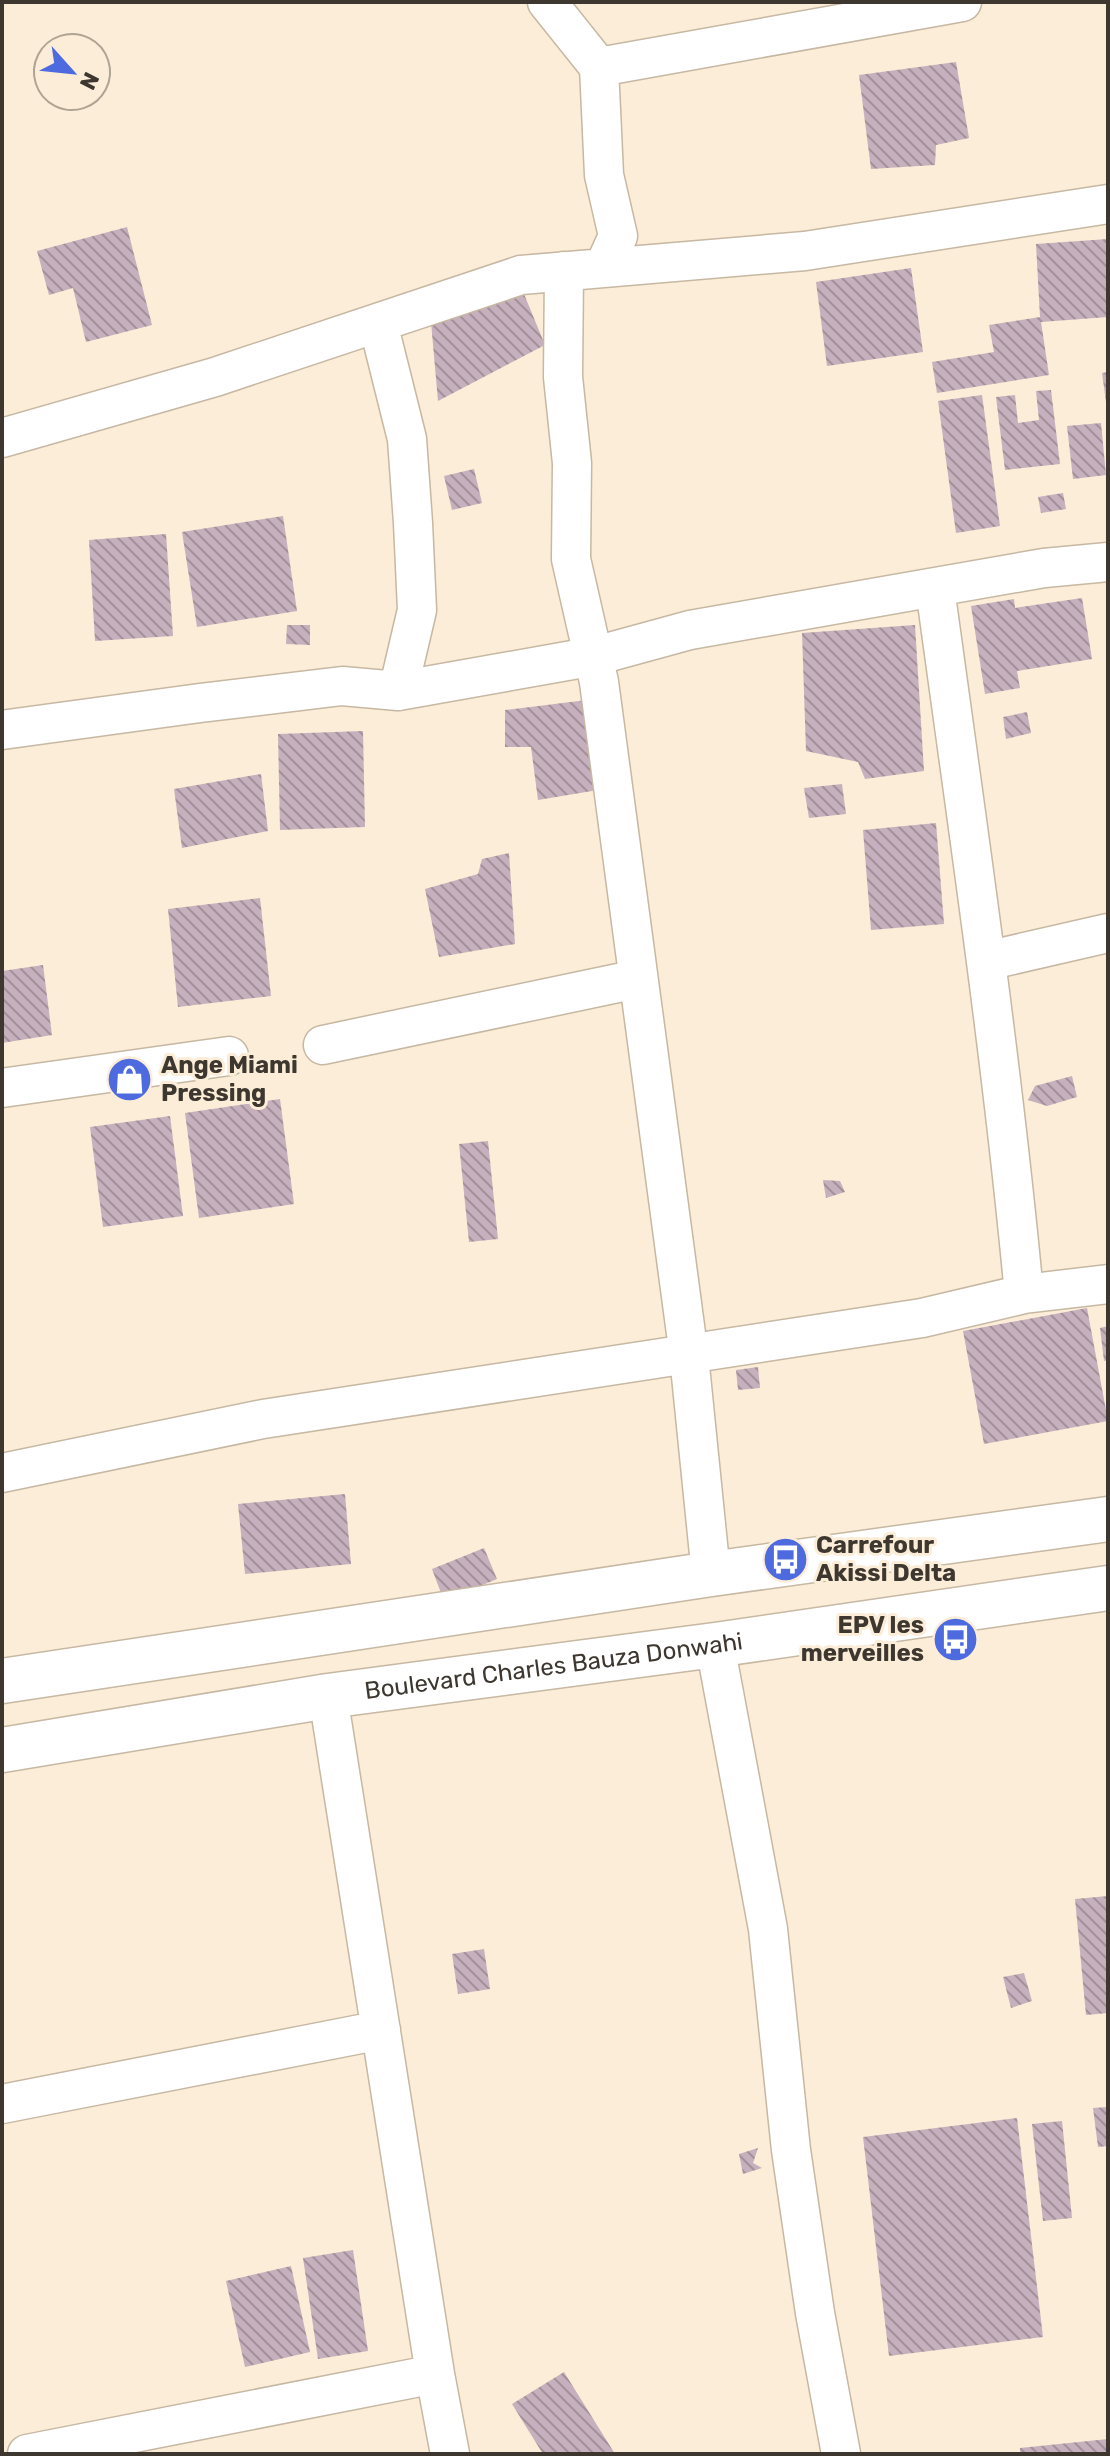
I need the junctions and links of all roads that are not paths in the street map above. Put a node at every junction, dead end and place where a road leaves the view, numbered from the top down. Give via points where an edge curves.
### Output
1 (547, 2) edge
2 (962, 2) edge
3 (599, 67) junction
4 (1108, 204) edge
5 (604, 267) junction
6 (564, 271) junction
7 (378, 323) junction
8 (2, 438) edge
9 (1108, 562) edge
10 (935, 588) junction
11 (595, 656) junction
12 (398, 691) junction
13 (2, 730) edge
14 (1108, 933) edge
15 (986, 961) junction
16 (637, 979) junction
17 (323, 1045) dead end
18 (229, 1056) dead end
19 (2, 1088) edge
20 (1108, 1284) edge
21 (1024, 1294) junction
22 (689, 1356) junction
23 (2, 1473) edge
24 (1108, 1519) edge
25 (711, 1574) junction
26 (1108, 1588) edge
27 (715, 1645) junction
28 (2, 1681) edge
29 (328, 1696) junction
30 (2, 1750) edge
31 (381, 2030) junction
32 (2, 2104) edge
33 (435, 2374) junction
34 (95, 2448) edge
35 (27, 2454) edge
36 (450, 2454) edge
37 (841, 2454) edge

1 - 3 street
2 - 3 street
3 - 5 street via 604,175 618,236
4 - 5 street via 805,251
5 - 6 street
6 - 7 street via 521,275
6 - 11 street via 571,559
7 - 8 street
7 - 12 street via 407,439 413,523 417,610
9 - 10 street
10 - 11 street via 690,630
10 - 15 street
11 - 12 street
11 - 16 street
12 - 13 street via 342,686
14 - 15 street
15 - 21 street
16 - 17 street
16 - 22 street
18 - 19 street
20 - 21 street
21 - 22 street via 922,1318
22 - 23 street via 263,1419
22 - 25 street
24 - 25 main road
25 - 28 main road
26 - 27 main road, Boulevard Charles Bauza Donwahi
27 - 29 main road, Boulevard Charles Bauza Donwahi
27 - 37 street via 768,1929 791,2150
29 - 30 main road, Boulevard Charles Bauza Donwahi
29 - 31 street
31 - 32 street
31 - 33 street
33 - 34 street
33 - 36 street
34 - 35 street

